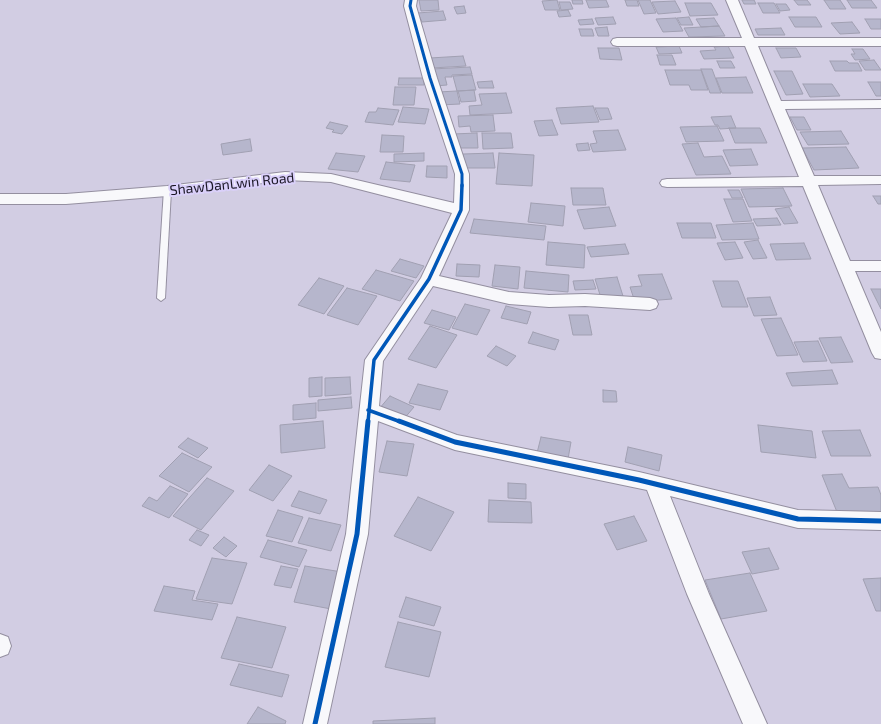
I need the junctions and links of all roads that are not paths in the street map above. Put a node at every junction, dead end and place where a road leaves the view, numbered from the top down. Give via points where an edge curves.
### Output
1 (411, 0) edge
2 (732, 0) edge
3 (616, 42) dead end
4 (750, 42) junction
5 (881, 42) edge
6 (881, 104) edge
7 (778, 106) junction
8 (808, 180) junction
9 (881, 180) edge
10 (667, 183) dead end
11 (167, 191) junction
12 (0, 199) edge
13 (461, 210) junction
14 (845, 266) junction
15 (881, 266) edge
16 (429, 279) junction
17 (161, 298) dead end
18 (650, 304) dead end
19 (881, 353) edge
20 (368, 410) junction
21 (655, 484) junction
22 (881, 521) edge
23 (315, 724) edge
24 (755, 724) edge

1 - 13 street via 410,6 430,78 462,174
2 - 4 street
3 - 4 street
4 - 5 street
4 - 7 street
6 - 7 street
7 - 8 street
8 - 9 street
8 - 10 street
8 - 14 street
11 - 12 street, ShawDanLwin Road via 66,199
11 - 13 street, ShawDanLwin Road via 285,176 331,178
11 - 17 lane
13 - 16 street
14 - 15 street
14 - 19 street
16 - 18 street via 508,298
16 - 20 street via 374,360
20 - 21 street via 455,442
20 - 23 street via 357,534
21 - 22 street via 798,519
21 - 24 street via 698,594

